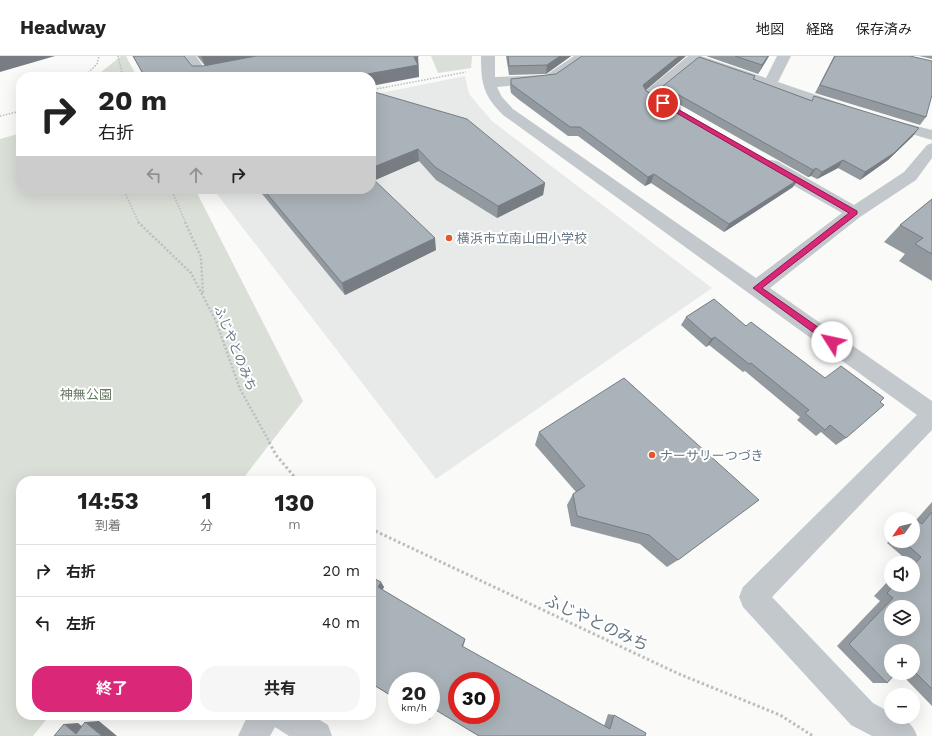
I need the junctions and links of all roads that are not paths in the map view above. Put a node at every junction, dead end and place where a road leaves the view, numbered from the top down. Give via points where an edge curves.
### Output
1 (190, 56) edge
2 (583, 56) edge
3 (784, 56) edge
4 (238, 67) edge
5 (488, 69) edge
6 (201, 72) edge
7 (212, 72) edge
8 (770, 83) junction
9 (851, 112) edge
10 (684, 115) edge
11 (873, 118) edge
12 (932, 136) edge
13 (932, 148) edge
14 (759, 158) edge
15 (854, 213) junction
16 (756, 288) junction
17 (932, 414) edge
18 (262, 720) edge
19 (292, 720) edge
20 (253, 736) edge
21 (317, 736) edge
22 (902, 736) edge

1 - 6 street
2 - 5 street via 549,79
3 - 8 street
4 - 7 street
5 - 16 street via 495,100 508,112
8 - 9 street
8 - 10 street via 694,58 649,95
11 - 12 street
13 - 15 street via 910,176
14 - 15 street
15 - 16 street
16 - 17 street
17 - 22 street via 753,596 862,714
18 - 20 street
19 - 21 street

